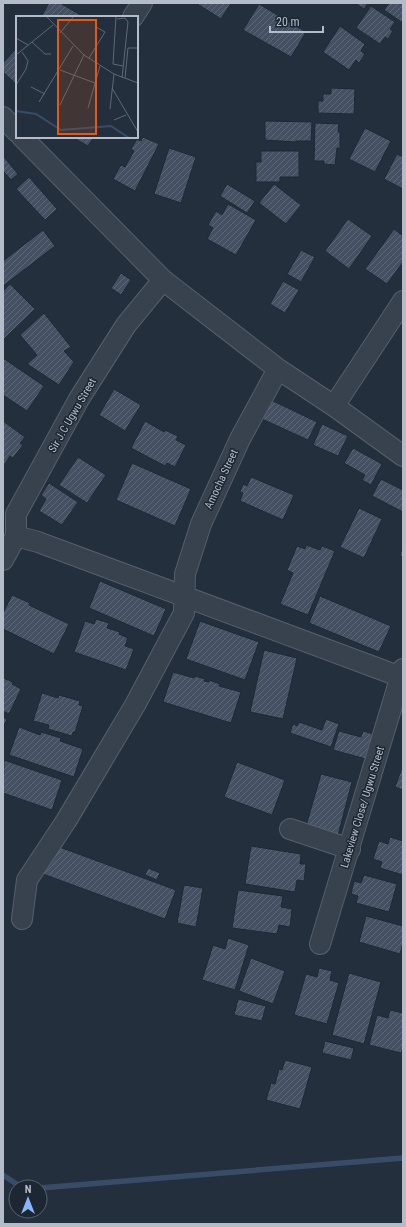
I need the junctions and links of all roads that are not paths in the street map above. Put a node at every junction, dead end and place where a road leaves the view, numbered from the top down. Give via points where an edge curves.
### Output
1 (142, 3) edge
2 (134, 16) edge
3 (3, 117) edge
4 (16, 131) edge
5 (23, 138) edge
6 (163, 280) junction
7 (403, 301) edge
8 (278, 369) junction
9 (334, 406) junction
10 (403, 456) edge
11 (16, 536) junction
12 (3, 560) edge
13 (185, 595) junction
14 (402, 673) edge
15 (290, 829) dead end
16 (350, 849) junction
17 (22, 919) dead end
18 (320, 944) dead end

1 - 2 street
3 - 4 street
5 - 6 street
6 - 8 street
6 - 11 street, Sir J.C Ugwu Street via 126,325 79,399 16,514
7 - 9 street
8 - 9 street
8 - 13 street, Amocha Street via 240,439 201,524 185,574
9 - 10 street
11 - 12 street, Sir J.C Ugwu Street
11 - 13 street
13 - 14 street
13 - 17 street, Amocha Street via 184,613 135,705 66,821 27,880
14 - 16 street, Lakeview Close/ Ugwu Street
15 - 16 street
16 - 18 street, Lakeview Close/ Ugwu Street

